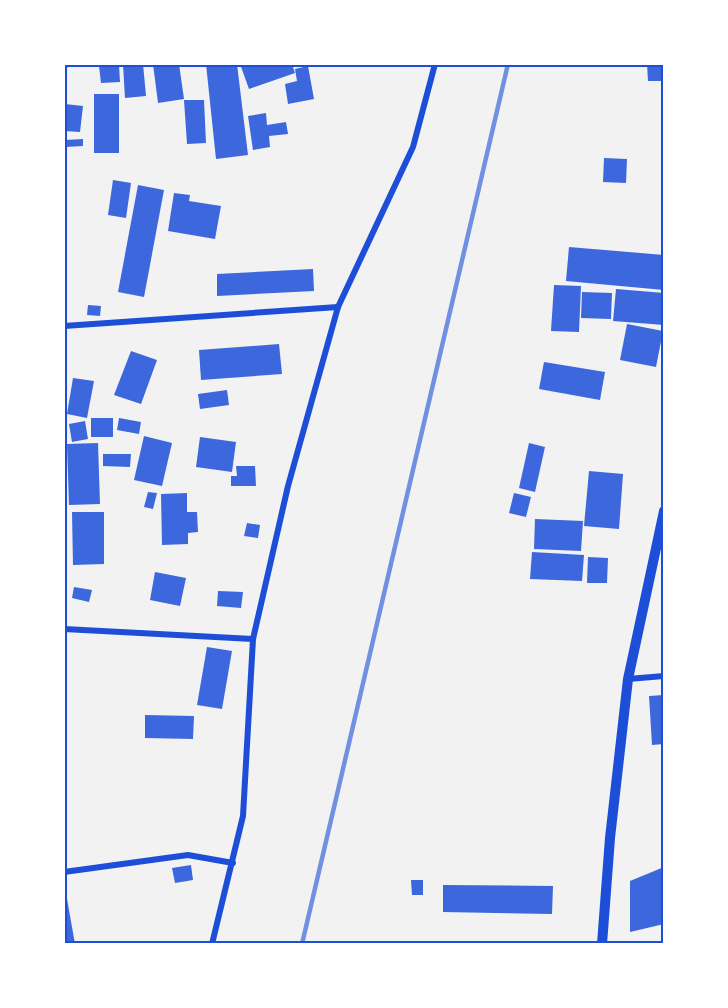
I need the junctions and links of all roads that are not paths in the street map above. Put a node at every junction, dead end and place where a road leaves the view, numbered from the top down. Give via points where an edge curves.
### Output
1 (435, 64) edge
2 (338, 307) junction
3 (64, 326) edge
4 (663, 511) edge
5 (64, 629) edge
6 (253, 639) junction
7 (663, 676) edge
8 (628, 679) junction
9 (233, 863) junction
10 (64, 872) edge
11 (212, 944) edge
12 (602, 944) edge

1 - 2 street via 413,147
2 - 3 street
2 - 6 street via 288,486
4 - 8 street
5 - 6 street
6 - 9 street via 243,816
7 - 8 street
8 - 12 street
9 - 10 street via 188,855
9 - 11 street

